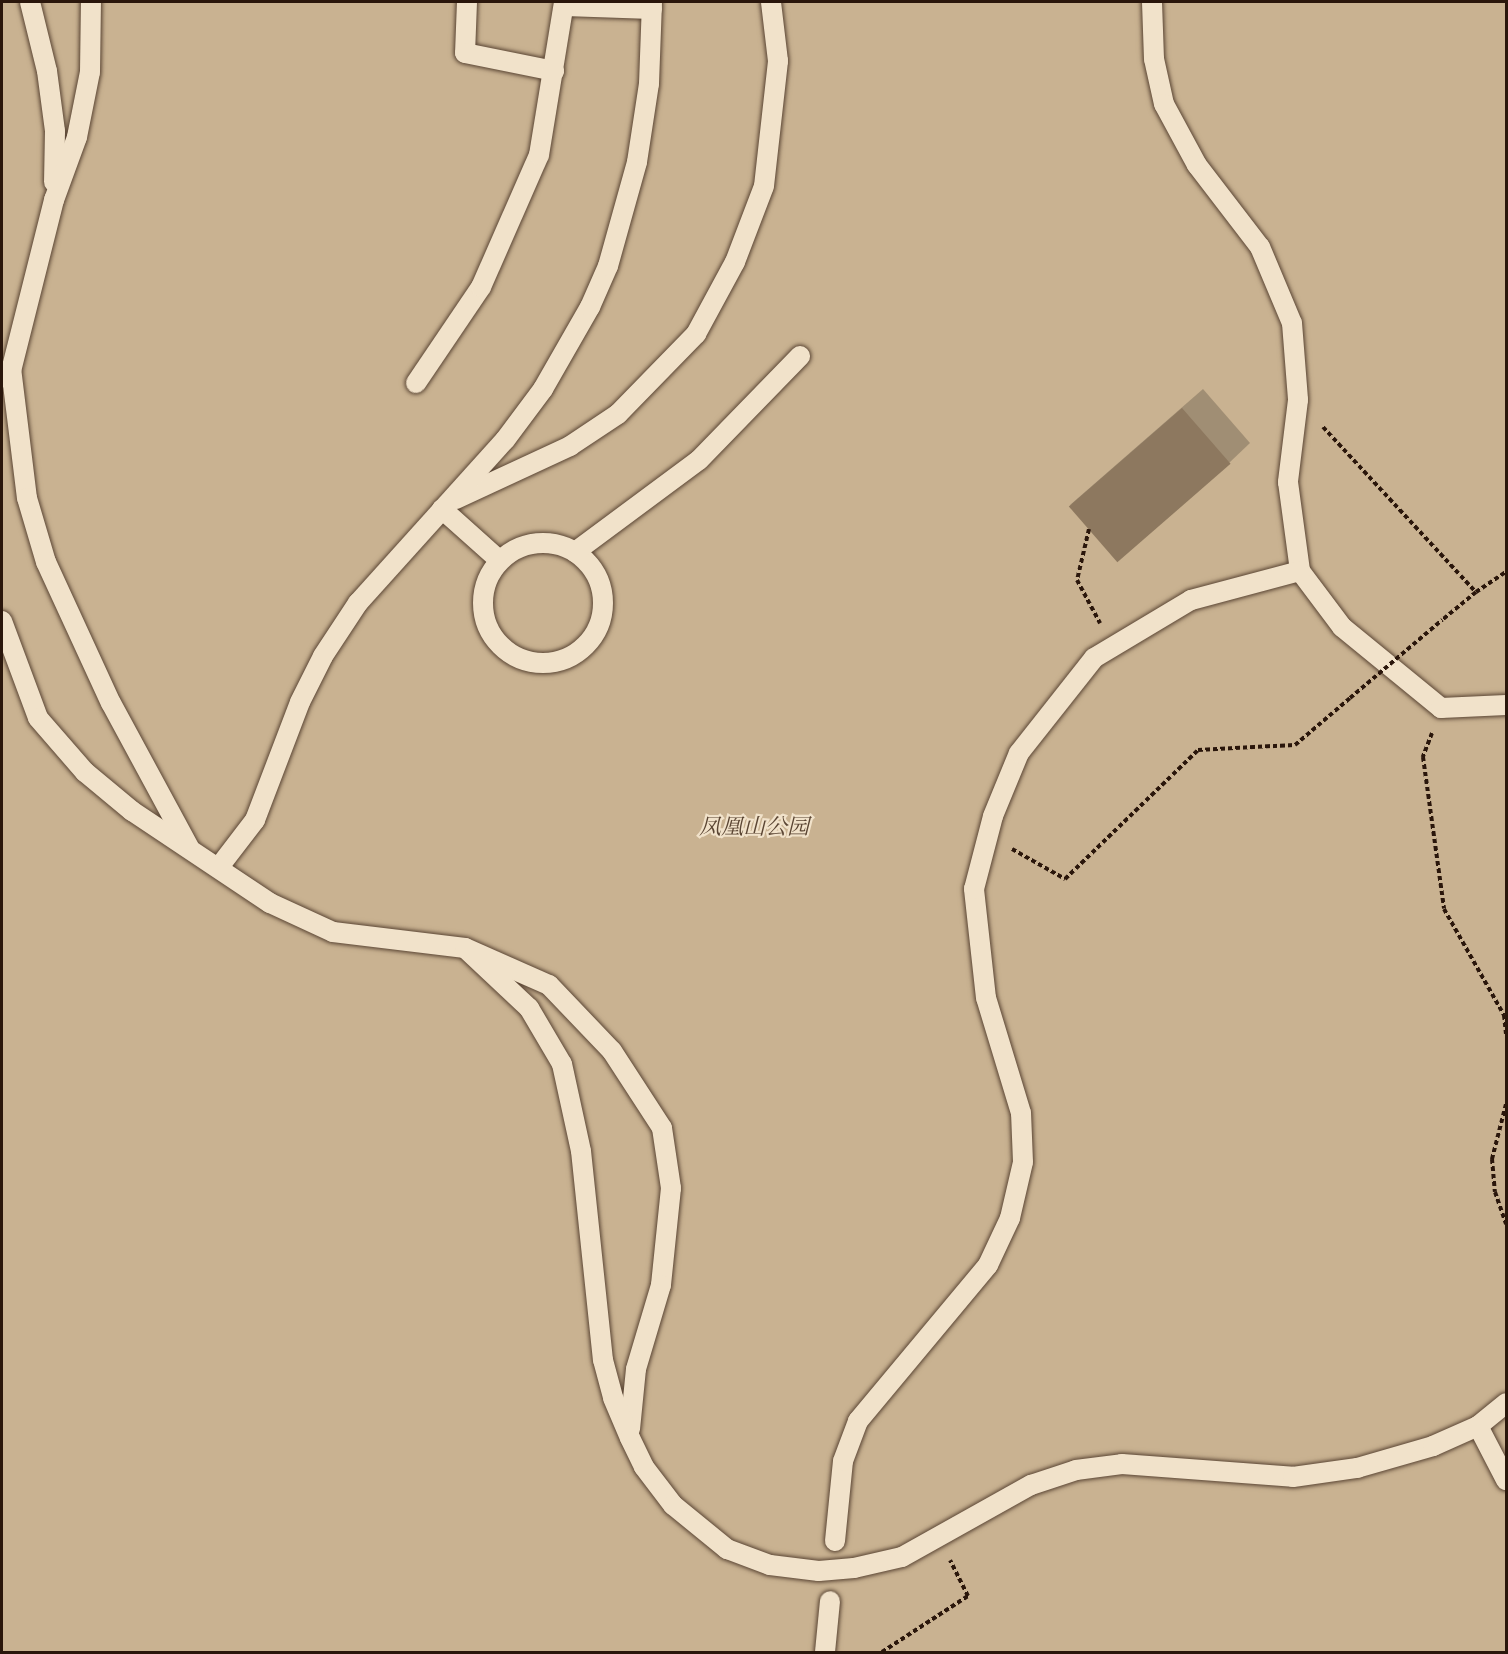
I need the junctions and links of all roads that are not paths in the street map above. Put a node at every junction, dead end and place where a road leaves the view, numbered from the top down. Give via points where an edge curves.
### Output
1 (30, 2) edge
2 (91, 2) edge
3 (467, 2) edge
4 (771, 2) edge
5 (1152, 2) edge
6 (565, 4) edge
7 (652, 5) edge
8 (554, 71) junction
9 (54, 200) junction
10 (800, 356) dead end
11 (11, 368) junction
12 (416, 383) dead end
13 (2, 408) edge
14 (445, 505) junction
15 (575, 552) junction
16 (499, 560) junction
17 (1300, 571) junction
18 (2, 621) edge
19 (1506, 705) edge
20 (190, 850) junction
21 (219, 867) junction
22 (465, 948) junction
23 (1506, 1403) edge
24 (1478, 1426) junction
25 (630, 1438) junction
26 (1506, 1480) edge
27 (835, 1541) dead end
28 (830, 1601) dead end
29 (825, 1653) edge

1 - 9 lane via 48,71 54,121
2 - 9 lane via 90,72 77,136
3 - 8 lane via 465,53
4 - 14 lane via 778,62 764,186 735,262 696,334 618,414 570,446
5 - 17 lane via 1154,59 1164,104 1197,165 1260,247 1292,323 1298,400 1288,482
6 - 7 lane
6 - 8 lane
7 - 14 lane via 649,84 637,162 608,266 590,307 543,389 505,440
8 - 12 lane via 539,155 481,287
9 - 11 lane
10 - 15 lane via 699,460
11 - 13 lane
11 - 20 lane via 27,498 46,562 111,704
14 - 16 lane
14 - 21 lane via 358,603 323,656 272,769 255,820
15 - 16 lane via 556,544 536,542 516,548
15 - 16 lane via 590,564 600,581 602,619 580,651 563,660 544,663 524,660 506,651 492,636 483,617 482,597
17 - 19 lane via 1342,627 1441,708
17 - 27 lane via 1191,600 1112,646 1094,658 1019,753 988,835 974,889 986,998 1021,1113 1023,1162 1010,1218 988,1265 858,1421 843,1461
18 - 20 lane via 38,718 85,772 132,811
20 - 21 lane
21 - 22 lane via 270,903 333,932
22 - 25 lane via 529,1008 562,1064 581,1151 603,1360
22 - 25 lane via 549,986 612,1051 662,1128 671,1188 666,1251 661,1285 636,1370
23 - 24 lane
24 - 25 lane via 1433,1446 1357,1468 1293,1477 1122,1464 1076,1470 1031,1485 902,1557 819,1571 770,1565 727,1550 673,1505 644,1467
24 - 26 lane
28 - 29 lane

